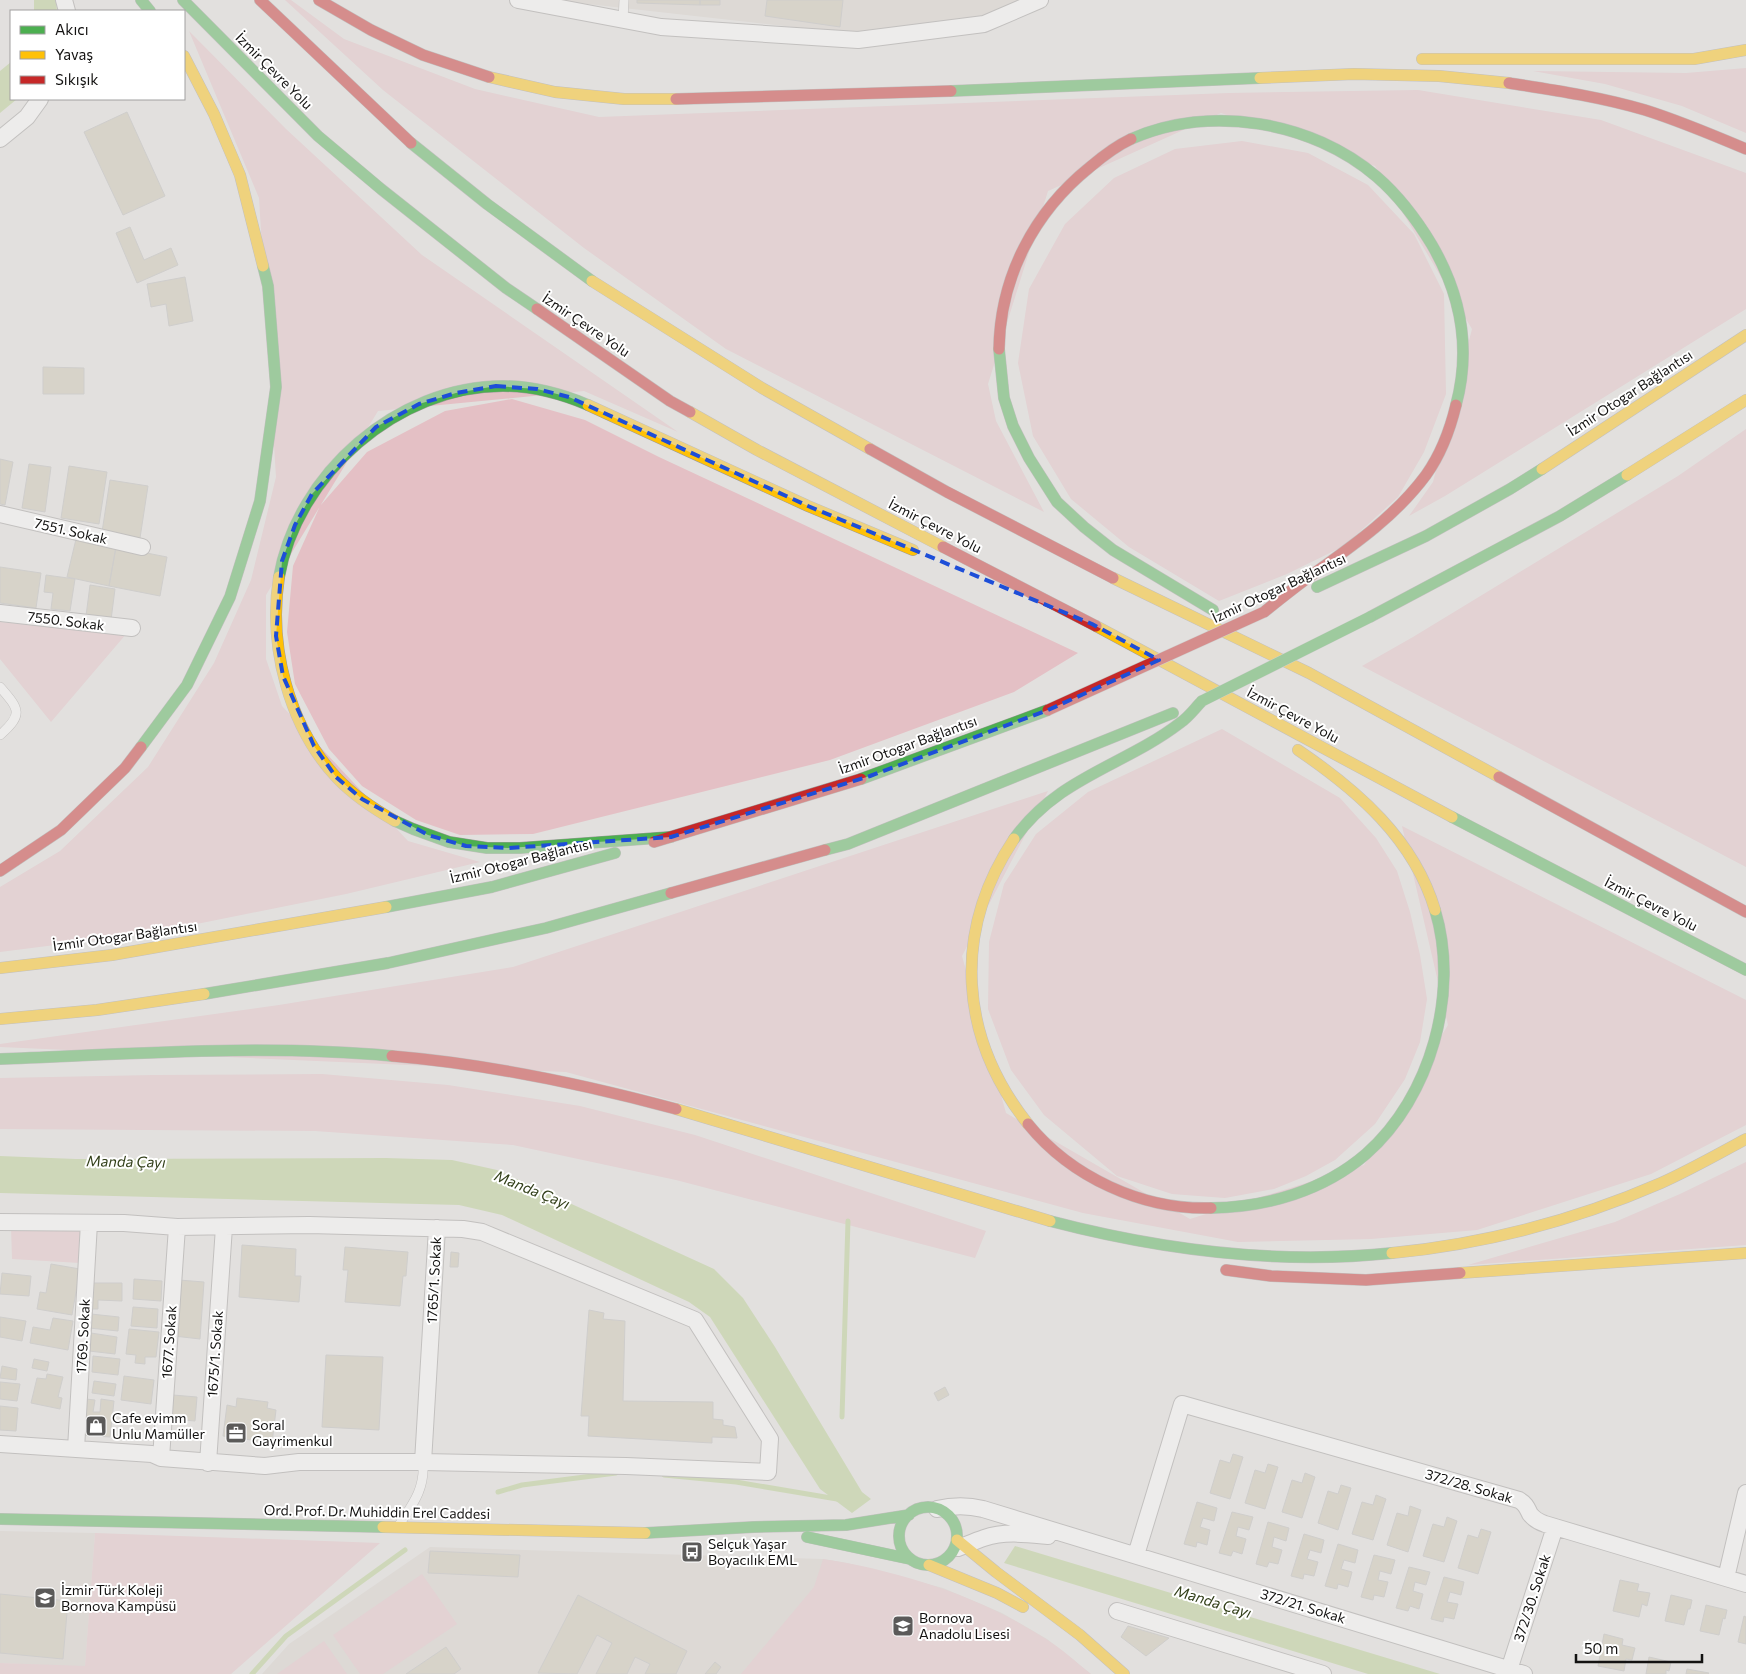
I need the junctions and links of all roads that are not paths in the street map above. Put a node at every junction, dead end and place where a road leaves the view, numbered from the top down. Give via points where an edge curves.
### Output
1 (141, 0) edge
2 (183, 0) edge
3 (260, 0) edge
4 (319, 0) edge
5 (518, 0) edge
6 (624, 0) edge
7 (1040, 0) edge
8 (541, 2) edge
9 (149, 10) edge
10 (623, 20) junction
11 (1746, 50) edge
12 (185, 58) edge
13 (1410, 59) dead end
14 (1331, 64) dead end
15 (1096, 86) junction
16 (39, 100) edge
17 (0, 139) edge
18 (1746, 149) edge
19 (1746, 335) edge
20 (1746, 400) edge
21 (0, 514) edge
22 (142, 547) dead end
23 (927, 555) dead end
24 (964, 571) dead end
25 (1264, 612) junction
26 (0, 613) edge
27 (1092, 624) junction
28 (132, 628) dead end
29 (1262, 651) junction
30 (1178, 670) junction
31 (0, 687) edge
32 (1202, 702) junction
33 (0, 735) edge
34 (1275, 735) dead end
35 (1291, 746) dead end
36 (672, 837) junction
37 (0, 871) edge
38 (1746, 912) edge
39 (0, 968) edge
40 (1746, 970) edge
41 (0, 1019) edge
42 (0, 1059) edge
43 (1746, 1139) edge
44 (0, 1222) edge
45 (90, 1223) junction
46 (177, 1227) junction
47 (224, 1227) junction
48 (437, 1228) junction
49 (1090, 1231) junction
50 (1746, 1253) edge
51 (1159, 1255) dead end
52 (1216, 1269) dead end
53 (0, 1444) edge
54 (76, 1449) junction
55 (161, 1458) junction
56 (423, 1462) junction
57 (208, 1463) junction
58 (1746, 1493) edge
59 (937, 1509) junction
60 (909, 1515) junction
61 (0, 1519) edge
62 (754, 1527) junction
63 (1555, 1527) junction
64 (398, 1528) junction
65 (1083, 1539) junction
66 (959, 1545) junction
67 (1136, 1555) junction
68 (910, 1559) junction
69 (929, 1565) junction
70 (1726, 1578) junction
71 (1746, 1584) edge
72 (1117, 1611) dead end
73 (1093, 1645) junction
74 (1516, 1672) edge
75 (1124, 1674) edge
76 (1323, 1674) edge

1 - 9 main road
2 - 27 main road, İzmir Çevre Yolu via 318,136 506,288 597,351 670,401 757,450
3 - 29 main road via 400,134 590,280 762,388 947,492
4 - 15 main road via 423,55 476,73 555,92 614,98 702,99
5 - 8 street
6 - 10 lane
7 - 10 street via 984,24 858,40 661,27
8 - 10 street
11 - 13 main road via 1694,59
12 - 37 main road via 240,175 268,286 276,387 260,501 230,597 187,685 125,768 61,830
14 - 15 main road
15 - 18 main road via 1354,74 1439,76 1568,92 1644,110
16 - 17 street via 27,117
19 - 25 main road, İzmir Otogar Bağlantısı via 1510,489 1426,536
20 - 32 main road, bridge via 1560,516
21 - 22 street, 7551. Sokak
23 - 36 main road via 808,506 569,397 537,389 496,386 456,392 420,404 376,427 339,461 312,494 295,525 282,561 276,636 283,676 300,721 336,777 362,799 394,819 428,835 466,846 508,848
24 - 27 main road
25 - 29 main road via 1391,516 1415,490 1437,456 1453,420 1461,383 1462,325 1455,295 1439,257 1419,223 1398,196 1369,170 1334,148 1265,123 1198,121 1152,130 1110,150 1069,184 1042,216 1021,248 1008,280 999,348 1003,388 1012,424 1058,503 1110,548 1244,630
25 - 36 main road, İzmir Otogar Bağlantısı, bridge via 1048,710 870,776
26 - 28 street, 7550. Sokak
27 - 30 main road, İzmir Çevre Yolu
29 - 38 main road via 1318,678
30 - 34 main road
30 - 40 main road, İzmir Çevre Yolu
31 - 33 lane via 15,705 16,714 13,723
32 - 35 main road via 1183,721 1071,786 1042,809 1015,837 1000,861 985,895 976,929 971,960 972,994 976,1022 991,1067 1029,1126 1048,1146 1079,1171 1118,1191 1156,1203 1193,1209 1257,1205 1300,1194 1364,1156 1396,1121 1416,1091 1430,1056 1442,1012 1444,976 1435,909 1420,873 1380,816 1308,756
32 - 41 main road via 848,844 546,928 388,963 248,987 97,1010
36 - 39 main road, İzmir Otogar Bağlantısı via 492,886 112,955
42 - 49 main road via 215,1052 367,1054 431,1059 523,1074 692,1114
43 - 49 main road via 1675,1177 1612,1203 1484,1240 1406,1252 1327,1257 1249,1255 1184,1248
44 - 45 street, 1765/1. Sokak
45 - 46 street, 1765/1. Sokak
45 - 54 street, 1769. Sokak
46 - 47 street, 1765/1. Sokak
46 - 55 street, 1677. Sokak
47 - 48 street, 1765/1. Sokak
47 - 57 street, 1675/1. Sokak
48 - 56 street, 1765/1. Sokak
48 - 56 street via 482,1232 695,1320 770,1438 768,1472
49 - 51 main road
50 - 52 main road via 1366,1280 1271,1276
53 - 54 street
54 - 55 street via 152,1454
55 - 57 street
56 - 57 street via 299,1462 265,1466
56 - 64 lane via 424,1475 419,1494
58 - 70 street
59 - 60 main road via 922,1508
59 - 65 street, 372/21. Sokak via 952,1505 970,1506
59 - 66 main road via 953,1521
60 - 62 main road, Ord. Prof. Dr. Muhiddin Erel Caddesi via 846,1525
60 - 68 main road via 903,1523 900,1537 904,1552
61 - 64 main road, Ord. Prof. Dr. Muhiddin Erel Caddesi
62 - 64 main road, Ord. Prof. Dr. Muhiddin Erel Caddesi via 652,1533
62 - 68 main road, Ord. Prof. Dr. Muhiddin Erel Caddesi via 840,1542
63 - 67 street, 372/28. Sokak via 1537,1520 1519,1500 1182,1404
63 - 70 street, 372/28. Sokak
63 - 74 street, 372/30. Sokak
65 - 66 street, 372/21. Sokak via 1019,1533
65 - 67 street, 372/21. Sokak
66 - 69 main road via 948,1558
66 - 73 main road
67 - 74 street, 372/21. Sokak
68 - 69 main road
69 - 73 main road via 997,1593
70 - 71 street, 372/28. Sokak
72 - 76 street
73 - 75 main road

